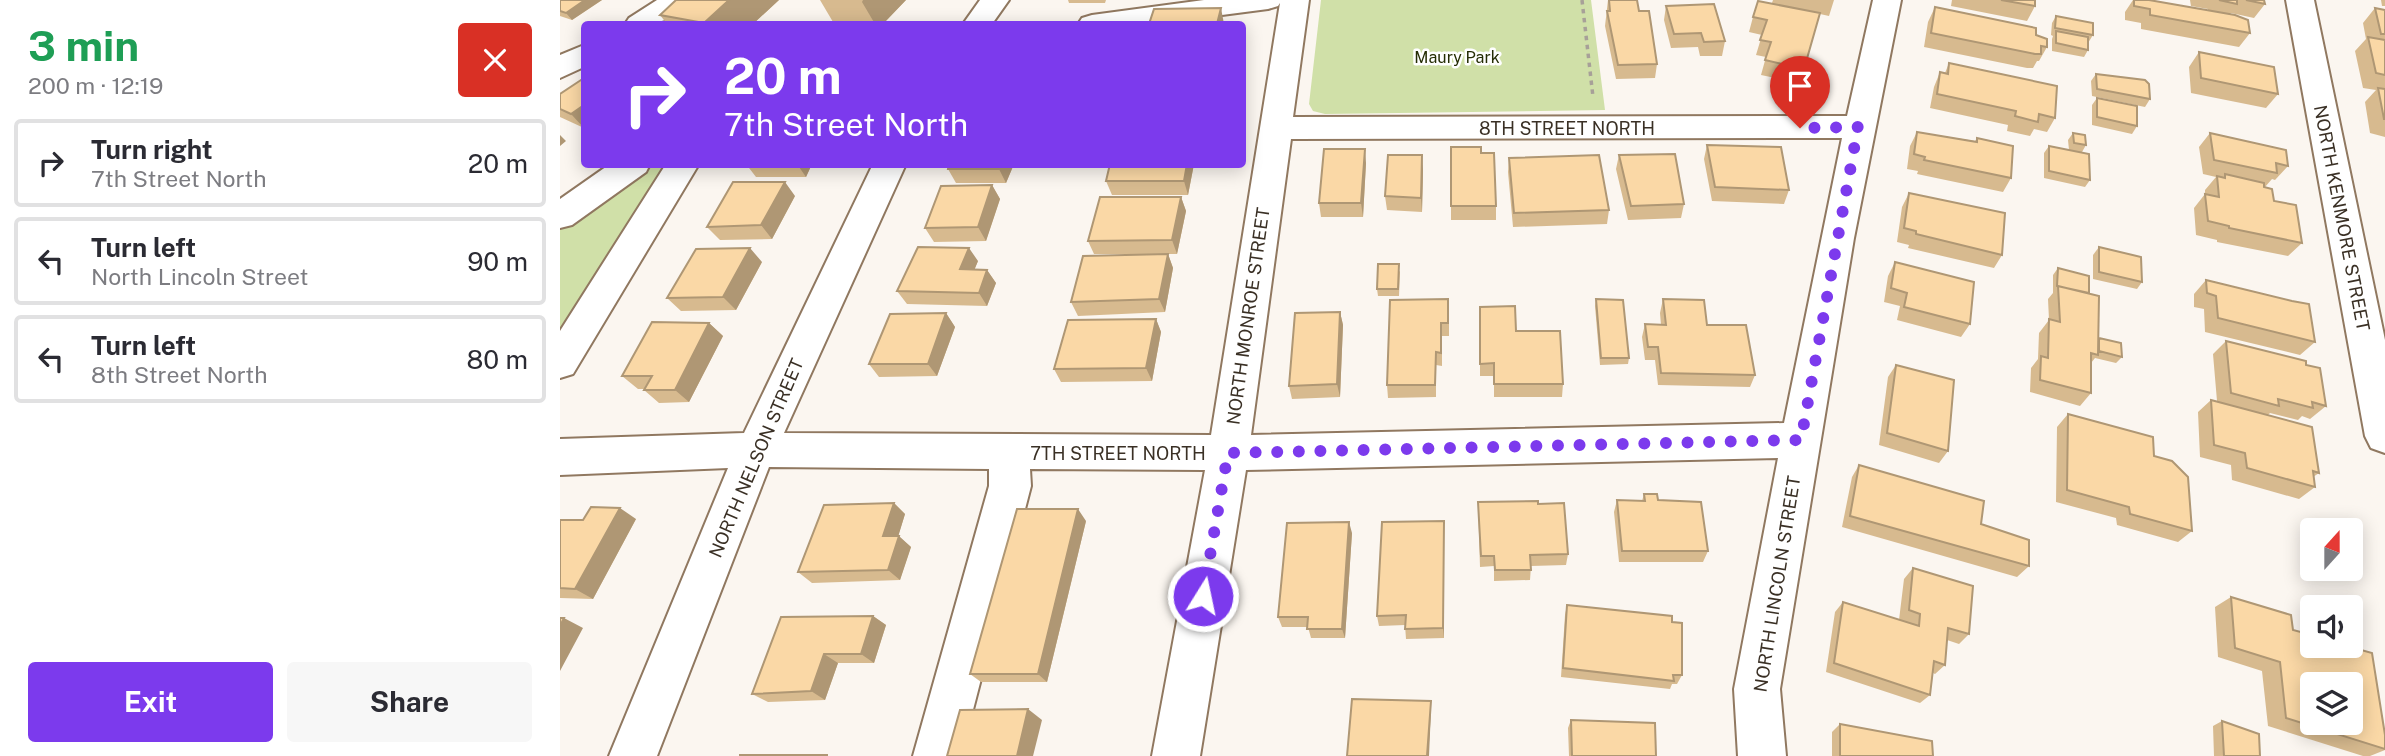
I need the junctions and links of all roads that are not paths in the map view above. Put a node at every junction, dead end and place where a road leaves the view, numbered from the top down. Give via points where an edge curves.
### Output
1 (677, 0) edge
2 (995, 0) edge
3 (1268, 0) edge
4 (1295, 0) edge
5 (1887, 0) edge
6 (2300, 0) edge
7 (644, 21) edge
8 (979, 21) edge
9 (1114, 21) edge
10 (1858, 127) junction
11 (1275, 128) junction
12 (628, 168) edge
13 (681, 168) edge
14 (888, 168) edge
15 (560, 216) edge
16 (560, 363) edge
17 (2385, 436) edge
18 (1801, 440) junction
19 (756, 450) junction
20 (1009, 453) junction
21 (1228, 453) junction
22 (560, 457) edge
23 (633, 756) edge
24 (937, 756) edge
25 (1176, 756) edge
26 (1762, 756) edge

1 - 7 street
2 - 8 street
3 - 9 street
4 - 11 street, NORTH MONROE STREET
5 - 10 street, NORTH LINCOLN STREET
6 - 17 street, NORTH KENMORE STREET
10 - 11 street, 8TH STREET NORTH
10 - 18 street, NORTH LINCOLN STREET
11 - 21 street, NORTH MONROE STREET
12 - 15 street
13 - 16 street
14 - 19 street, NORTH NELSON STREET
18 - 21 street, 7TH STREET NORTH
18 - 26 street, NORTH LINCOLN STREET via 1757,689
19 - 20 street, 7TH STREET NORTH
19 - 22 street, 7TH STREET NORTH
19 - 23 street, NORTH NELSON STREET
20 - 21 street, 7TH STREET NORTH
20 - 24 street via 1010,486
21 - 25 street, NORTH MONROE STREET

